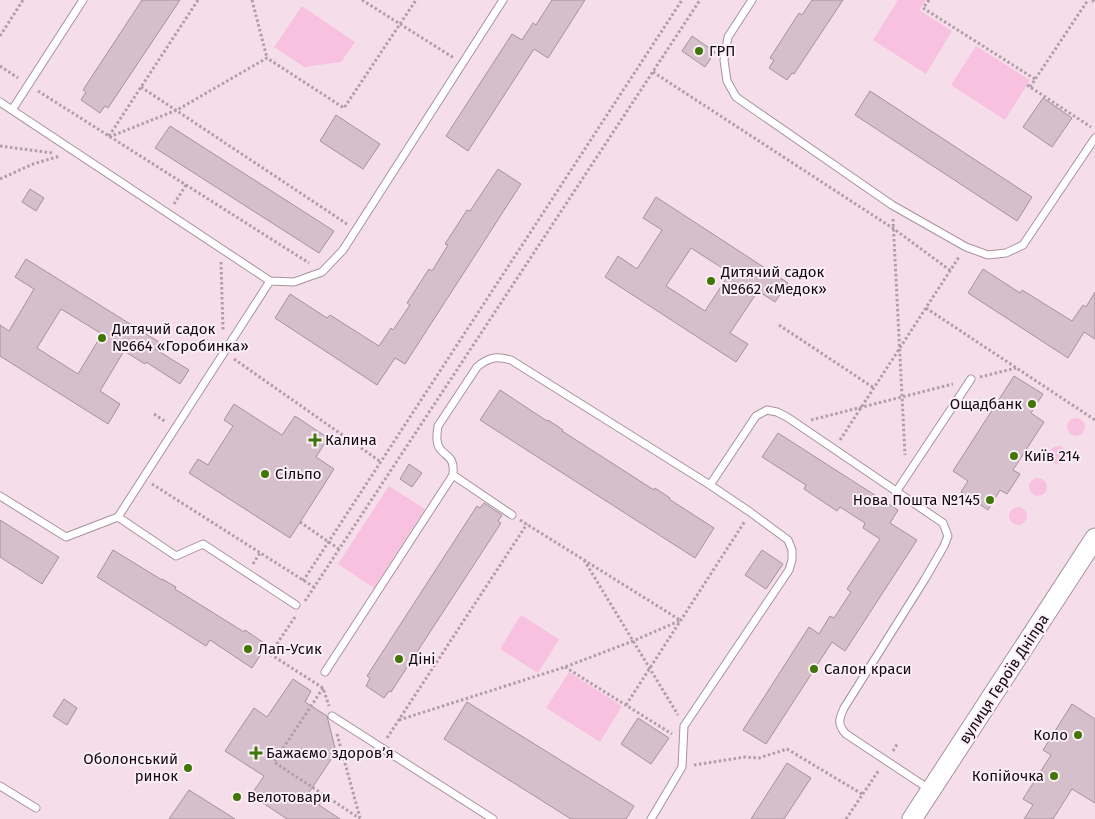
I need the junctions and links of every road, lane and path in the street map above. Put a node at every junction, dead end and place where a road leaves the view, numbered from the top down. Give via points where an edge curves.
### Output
1 (23, 0) edge
2 (83, 0) edge
3 (198, 0) edge
4 (252, 0) edge
5 (362, 0) edge
6 (416, 0) edge
7 (503, 0) edge
8 (682, 0) edge
9 (700, 0) edge
10 (752, 0) edge
11 (929, 0) edge
12 (1090, 0) edge
13 (1095, 2) edge
14 (400, 24) junction
15 (0, 36) edge
16 (267, 58) junction
17 (462, 63) junction
18 (0, 66) edge
19 (653, 72) junction
20 (1035, 79) junction
21 (29, 85) junction
22 (141, 87) junction
23 (0, 102) edge
24 (12, 110) junction
25 (177, 110) junction
26 (1095, 129) edge
27 (108, 137) junction
28 (1095, 138) edge
29 (0, 146) edge
30 (0, 179) edge
31 (892, 205) junction
32 (356, 230) junction
33 (894, 230) junction
34 (966, 247) junction
35 (221, 258) dead end
36 (950, 271) junction
37 (322, 272) junction
38 (270, 281) junction
39 (926, 308) junction
40 (779, 325) dead end
41 (899, 349) junction
42 (224, 352) junction
43 (1016, 368) junction
44 (971, 379) junction
45 (874, 388) junction
46 (902, 396) junction
47 (861, 408) junction
48 (1095, 420) edge
49 (796, 423) junction
50 (834, 449) junction
51 (381, 462) junction
52 (453, 475) junction
53 (906, 476) junction
54 (143, 478) junction
55 (710, 485) junction
56 (896, 492) junction
57 (0, 496) edge
58 (750, 512) junction
59 (512, 515) joint
60 (118, 517) junction
61 (300, 522) dead end
62 (527, 524) junction
63 (1095, 538) edge
64 (329, 542) junction
65 (339, 548) junction
66 (583, 559) junction
67 (304, 581) junction
68 (314, 587) junction
69 (298, 606) joint
70 (296, 616) dead end
71 (681, 620) junction
72 (633, 641) junction
73 (270, 654) dead end
74 (565, 667) junction
75 (650, 669) junction
76 (325, 672) dead end
77 (323, 688) dead end
78 (626, 705) junction
79 (332, 716) dead end
80 (398, 720) junction
81 (684, 726) junction
82 (684, 741) junction
83 (898, 743) dead end
84 (381, 747) junction
85 (886, 761) junction
86 (682, 766) junction
87 (0, 786) edge
88 (931, 790) junction
89 (862, 794) junction
90 (36, 808) dead end
91 (360, 818) edge
92 (493, 819) edge
93 (651, 819) edge
94 (846, 819) edge
95 (913, 819) edge

1 - 15 path
2 - 21 lane
3 - 22 path
4 - 16 path
5 - 14 path
6 - 14 path
7 - 17 lane
8 - 51 path
9 - 19 path
10 - 31 lane via 728,37 724,60 726,81 736,97
11 - 20 path via 923,8
12 - 13 path
12 - 20 path
14 - 16 path via 344,108
14 - 17 path
16 - 25 path
17 - 32 lane
18 - 21 path
19 - 33 path
19 - 65 path
20 - 26 path via 1029,86
21 - 24 lane
21 - 27 path
22 - 25 path
22 - 27 path
23 - 24 lane
24 - 38 lane
25 - 27 path
25 - 32 path
27 - 37 path
28 - 34 lane via 1022,245 1006,253 988,255
29 - 30 path via 63,154
31 - 33 path
31 - 34 lane
32 - 37 lane
33 - 36 path
33 - 41 path
34 - 36 path
35 - 42 path
36 - 39 path
37 - 38 lane via 294,282
38 - 42 lane
39 - 41 path
39 - 43 path
40 - 45 path
41 - 45 path
41 - 46 path
42 - 51 path
42 - 54 lane
43 - 44 path
43 - 48 path
44 - 46 path
44 - 53 lane
45 - 47 path
46 - 47 path
46 - 53 path
47 - 49 path
47 - 50 path
49 - 50 lane
49 - 55 lane via 767,410 756,416
50 - 56 lane
51 - 64 path
52 - 55 lane via 452,460 437,443 438,426 478,367 484,361 502,358 511,360
52 - 59 lane
52 - 76 lane
53 - 56 lane
54 - 60 lane
54 - 67 path
55 - 58 lane
56 - 85 lane via 943,524 948,536 840,717 840,728 846,734
57 - 60 lane via 66,537
58 - 71 path
58 - 81 lane via 788,540 792,550 789,570
59 - 62 path
60 - 69 lane via 176,556 203,544
61 - 64 path
62 - 66 path
62 - 80 path
63 - 88 main road, вулиця Героїв Дніпра
64 - 65 path
64 - 67 path
65 - 68 path
66 - 71 path
66 - 72 path
67 - 68 path
68 - 69 path
70 - 73 path
71 - 72 path
71 - 75 path
72 - 74 path
72 - 75 path
74 - 78 path
74 - 80 path
75 - 78 path
75 - 81 path
77 - 91 path via 274,762
78 - 82 path
79 - 84 lane
80 - 84 path
81 - 82 lane
82 - 86 lane
83 - 85 path
84 - 92 lane
85 - 88 lane
85 - 89 path
86 - 89 path via 745,757 760,758 787,749
86 - 93 lane
87 - 90 lane
88 - 95 main road, вулиця Героїв Дніпра
89 - 94 path

